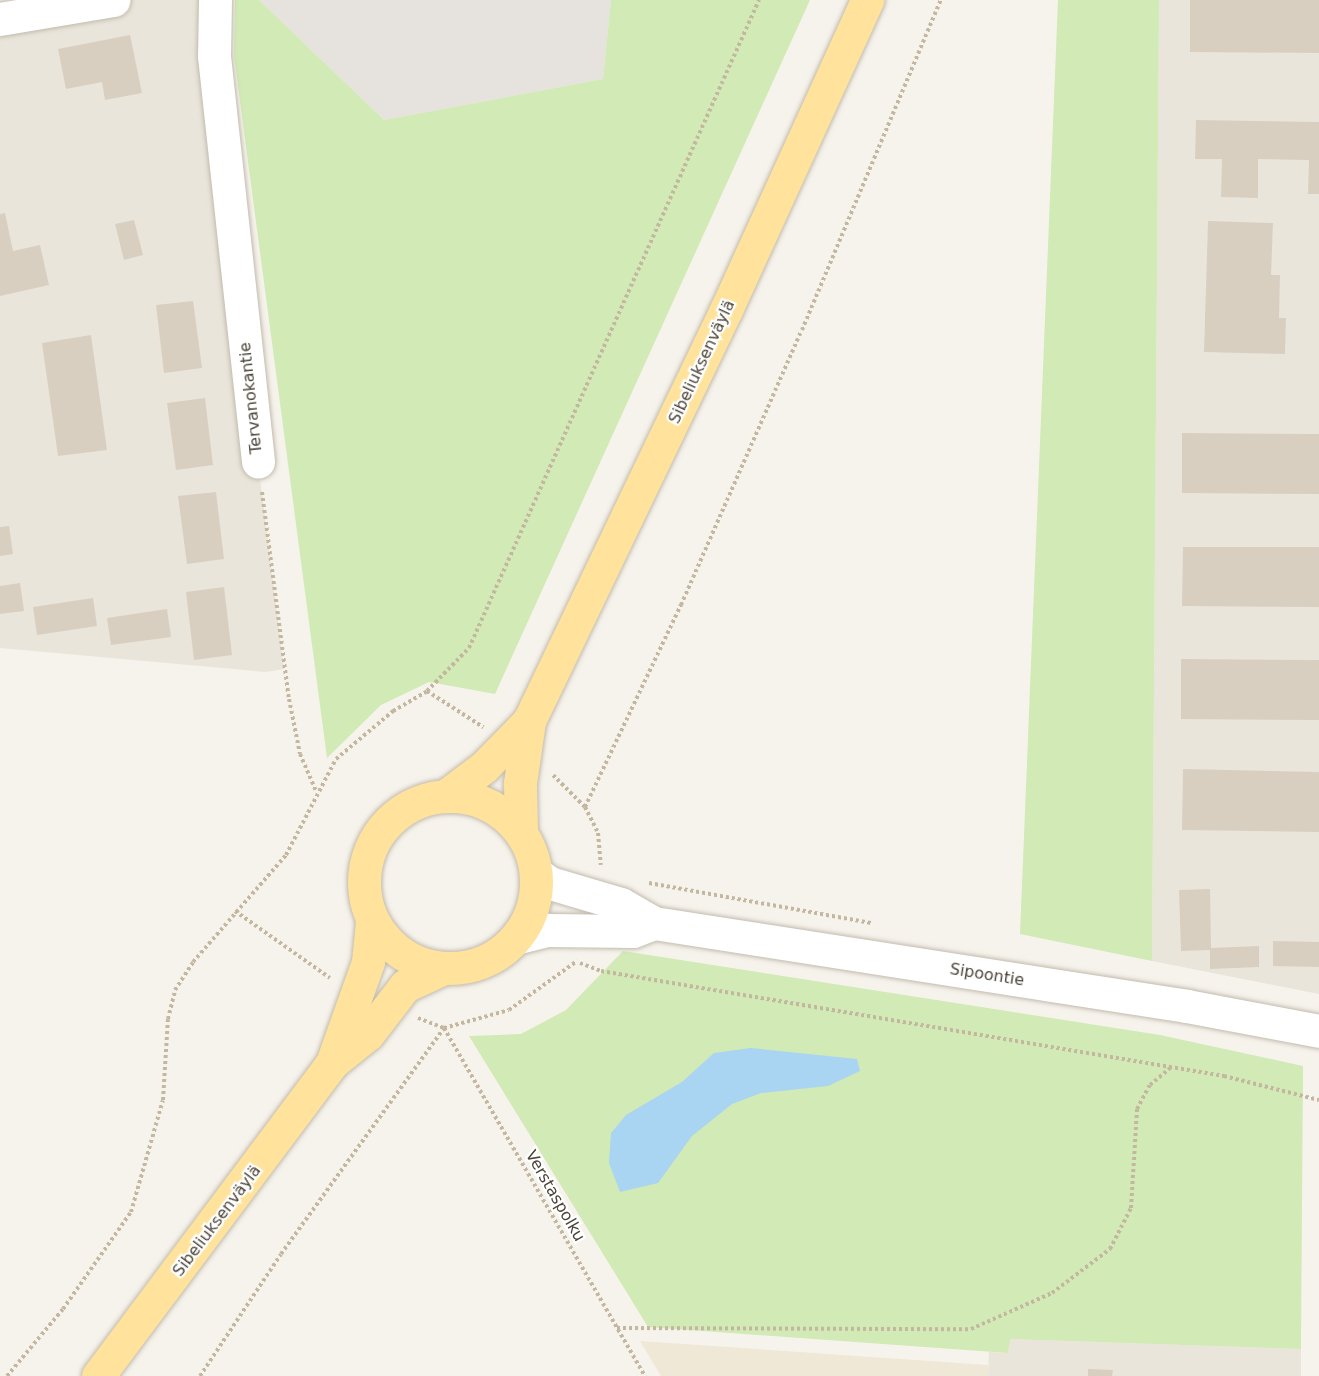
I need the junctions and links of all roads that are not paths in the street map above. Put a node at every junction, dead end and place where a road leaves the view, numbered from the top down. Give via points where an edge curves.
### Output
1 (112, 0) edge
2 (215, 0) edge
3 (867, 0) edge
4 (0, 19) edge
5 (258, 462) road end
6 (529, 721) junction
7 (447, 795) junction
8 (521, 831) junction
9 (536, 873) junction
10 (372, 921) junction
11 (654, 923) junction
12 (519, 937) junction
13 (442, 969) junction
14 (1319, 1031) edge
15 (332, 1063) junction
16 (98, 1376) edge

1 - 4 street
2 - 5 street, Tervanokantie via 214,56
3 - 6 main road, Sibeliuksenväylä via 726,310
6 - 7 main road, Sibeliuksenväylä via 484,767
6 - 8 main road, Sibeliuksenväylä via 520,783
7 - 8 main road via 475,799 500,811
7 - 10 main road via 419,801 394,815 376,836 365,864 364,893
8 - 9 main road
9 - 11 street, Sipoontie via 550,883 621,904
9 - 12 main road via 532,912
10 - 13 main road via 390,945 414,962
10 - 15 main road, Sibeliuksenväylä via 368,962
11 - 12 street, Sipoontie via 633,931 548,930
11 - 14 street, Sipoontie via 1175,1004
12 - 13 main road via 498,956 472,967
13 - 15 main road, Sibeliuksenväylä via 405,986 368,1034
15 - 16 main road, Sibeliuksenväylä

